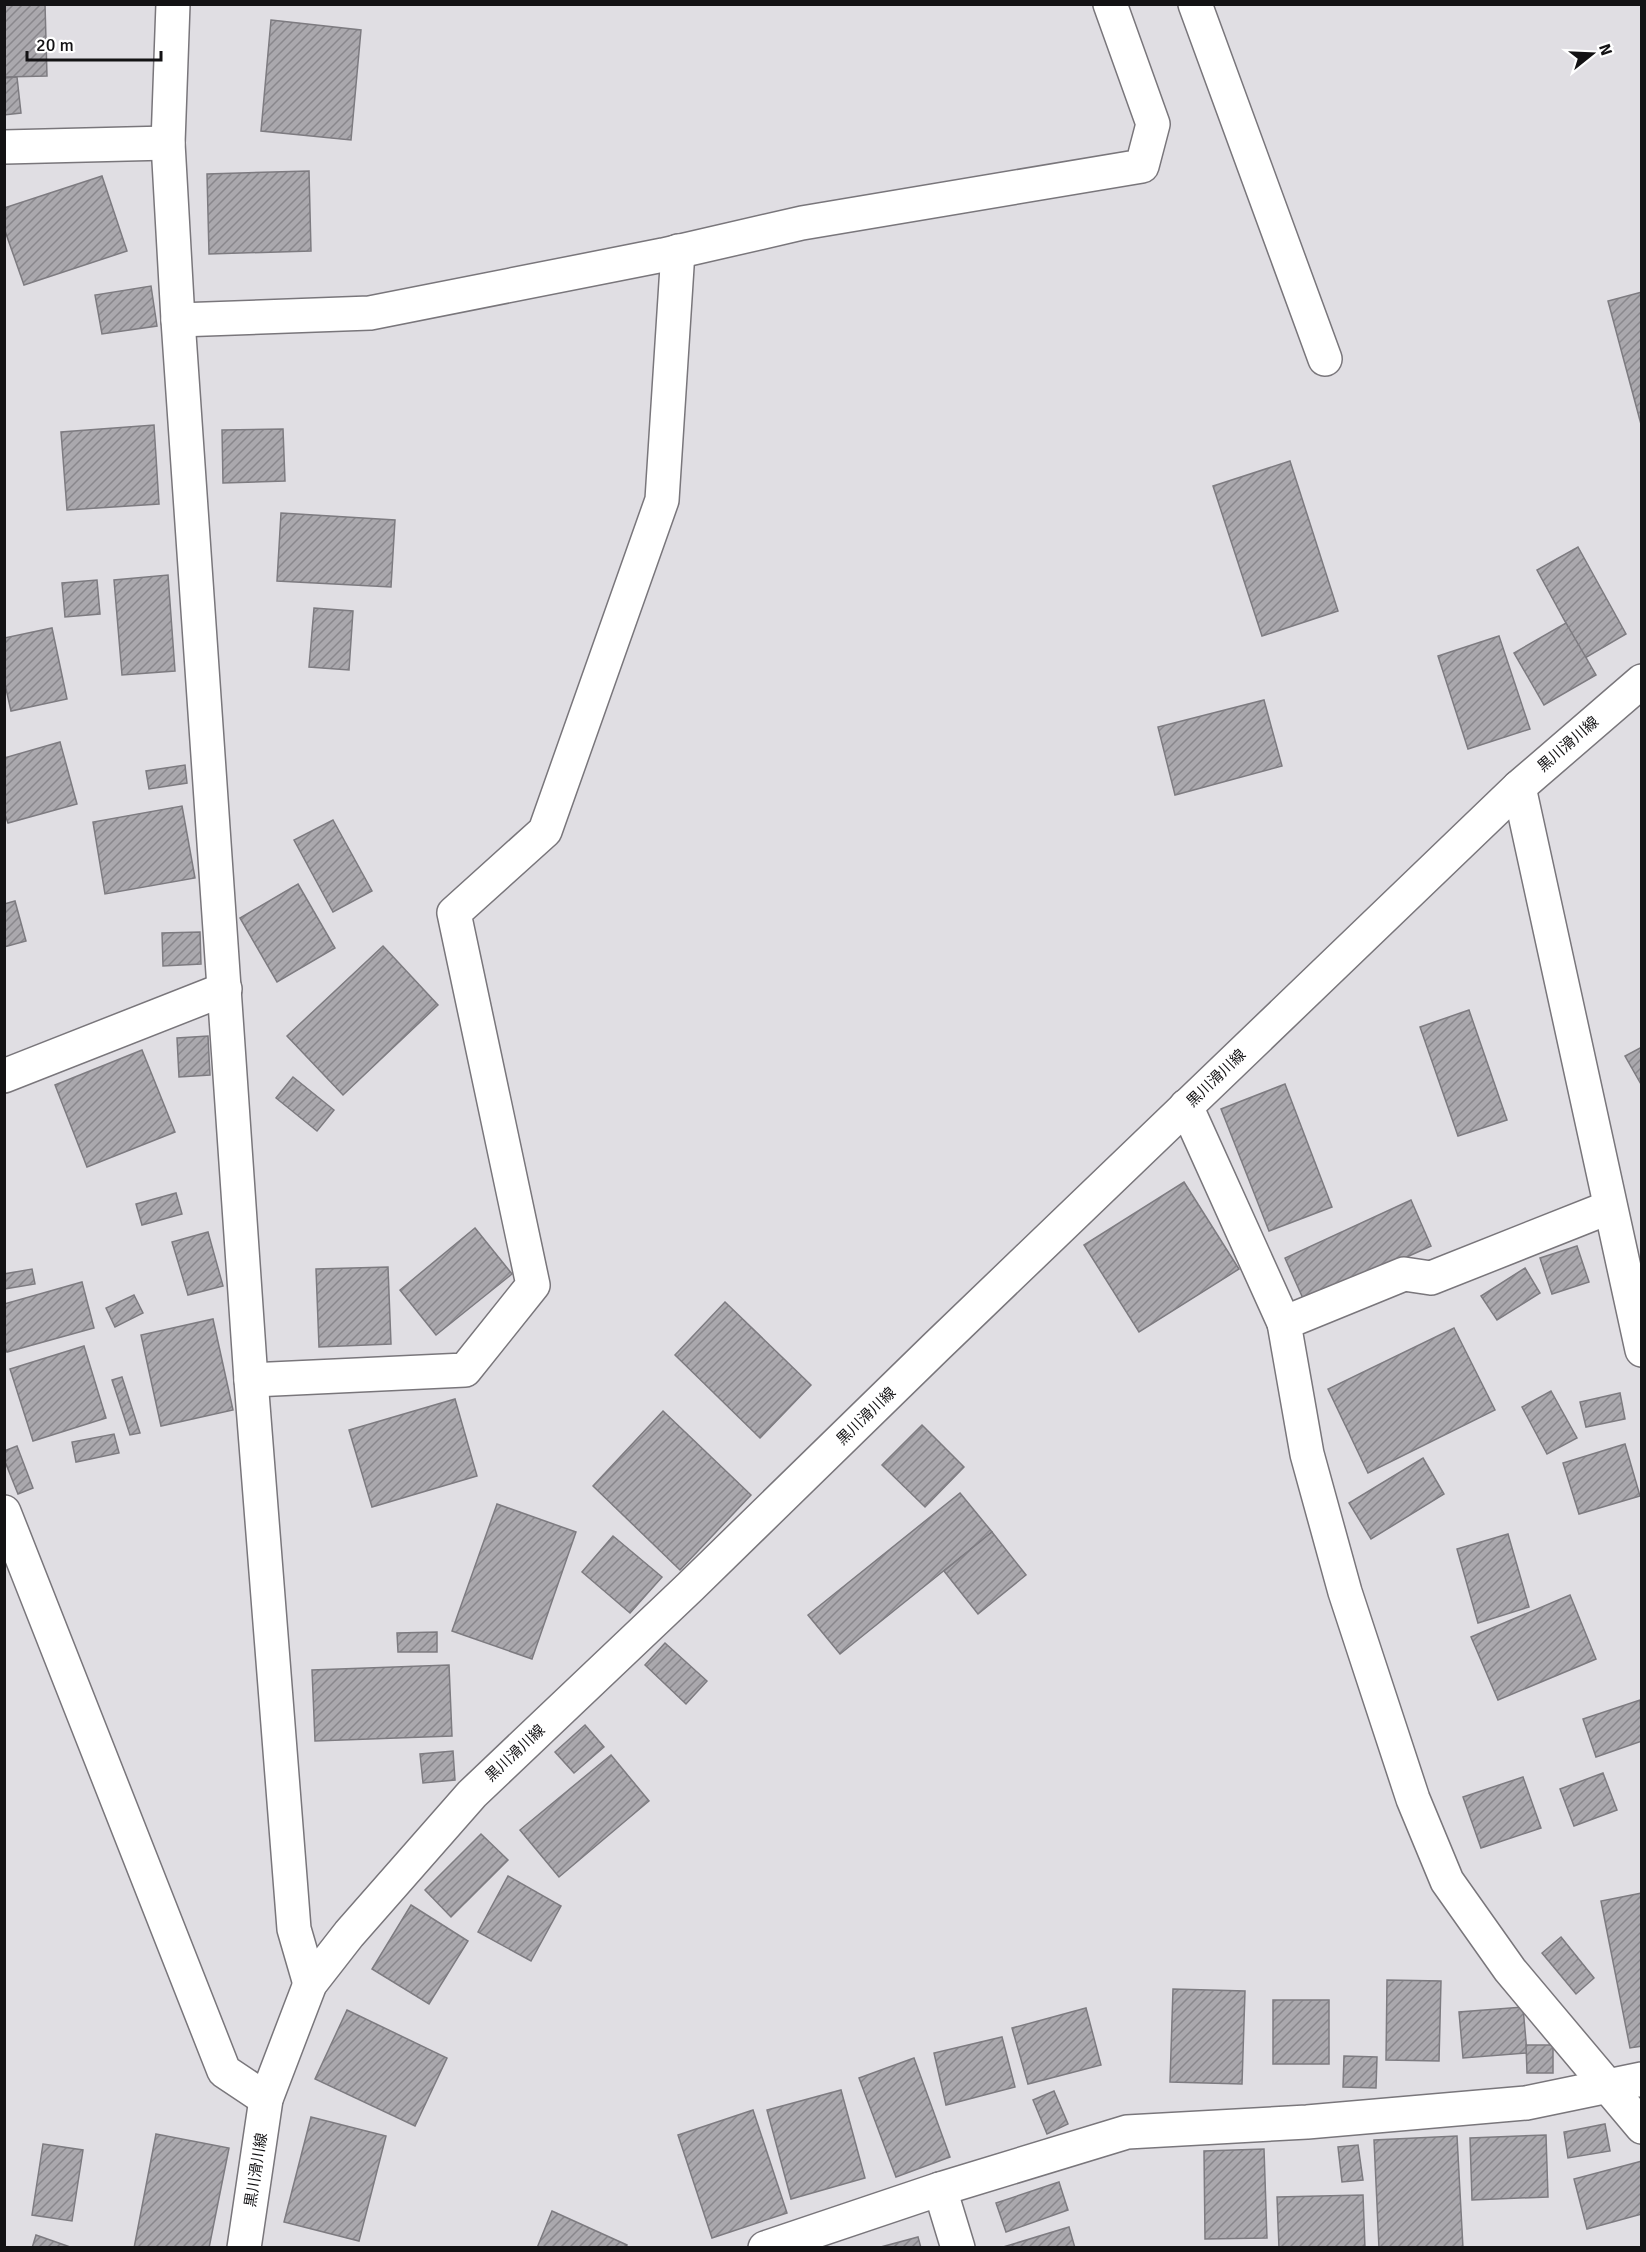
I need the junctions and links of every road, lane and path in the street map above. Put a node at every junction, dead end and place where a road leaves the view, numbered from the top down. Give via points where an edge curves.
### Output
1 (173, 4) edge
2 (1110, 4) edge
3 (1195, 4) edge
4 (168, 142) junction
5 (4, 147) edge
6 (678, 251) junction
7 (178, 320) junction
8 (1324, 359) dead end
9 (1641, 681) edge
10 (1519, 787) junction
11 (225, 989) junction
12 (4, 1076) edge
13 (1186, 1106) junction
14 (1610, 1207) junction
15 (1284, 1323) junction
16 (1641, 1350) edge
17 (251, 1380) junction
18 (4, 1512) edge
19 (310, 1984) junction
20 (1641, 2079) edge
21 (1607, 2086) junction
22 (266, 2099) junction
23 (1641, 2127) edge
24 (940, 2189) junction
25 (244, 2247) edge
26 (765, 2247) edge
27 (958, 2247) edge

1 - 4 street
2 - 6 street via 1153,124 1142,166 802,223
3 - 8 street
4 - 5 street
4 - 7 street
6 - 7 street via 370,313
6 - 17 street via 662,500 545,831 454,913 533,1285 465,1370
7 - 11 street
9 - 10 street, 黒川滑川線
10 - 13 street, 黒川滑川線
10 - 14 street
11 - 12 street
11 - 17 street
13 - 15 street
13 - 19 street, 黒川滑川線 via 472,1794
14 - 15 street via 1431,1278 1404,1274
14 - 16 street
15 - 21 street via 1307,1454 1345,1592 1413,1799 1447,1881 1510,1970
17 - 19 street via 294,1929
18 - 22 street via 224,2071
19 - 22 street, 黒川滑川線
20 - 21 street
21 - 23 street
21 - 24 street via 1526,2103 1307,2122 1127,2132
22 - 25 street, 黒川滑川線
24 - 26 street
24 - 27 street

